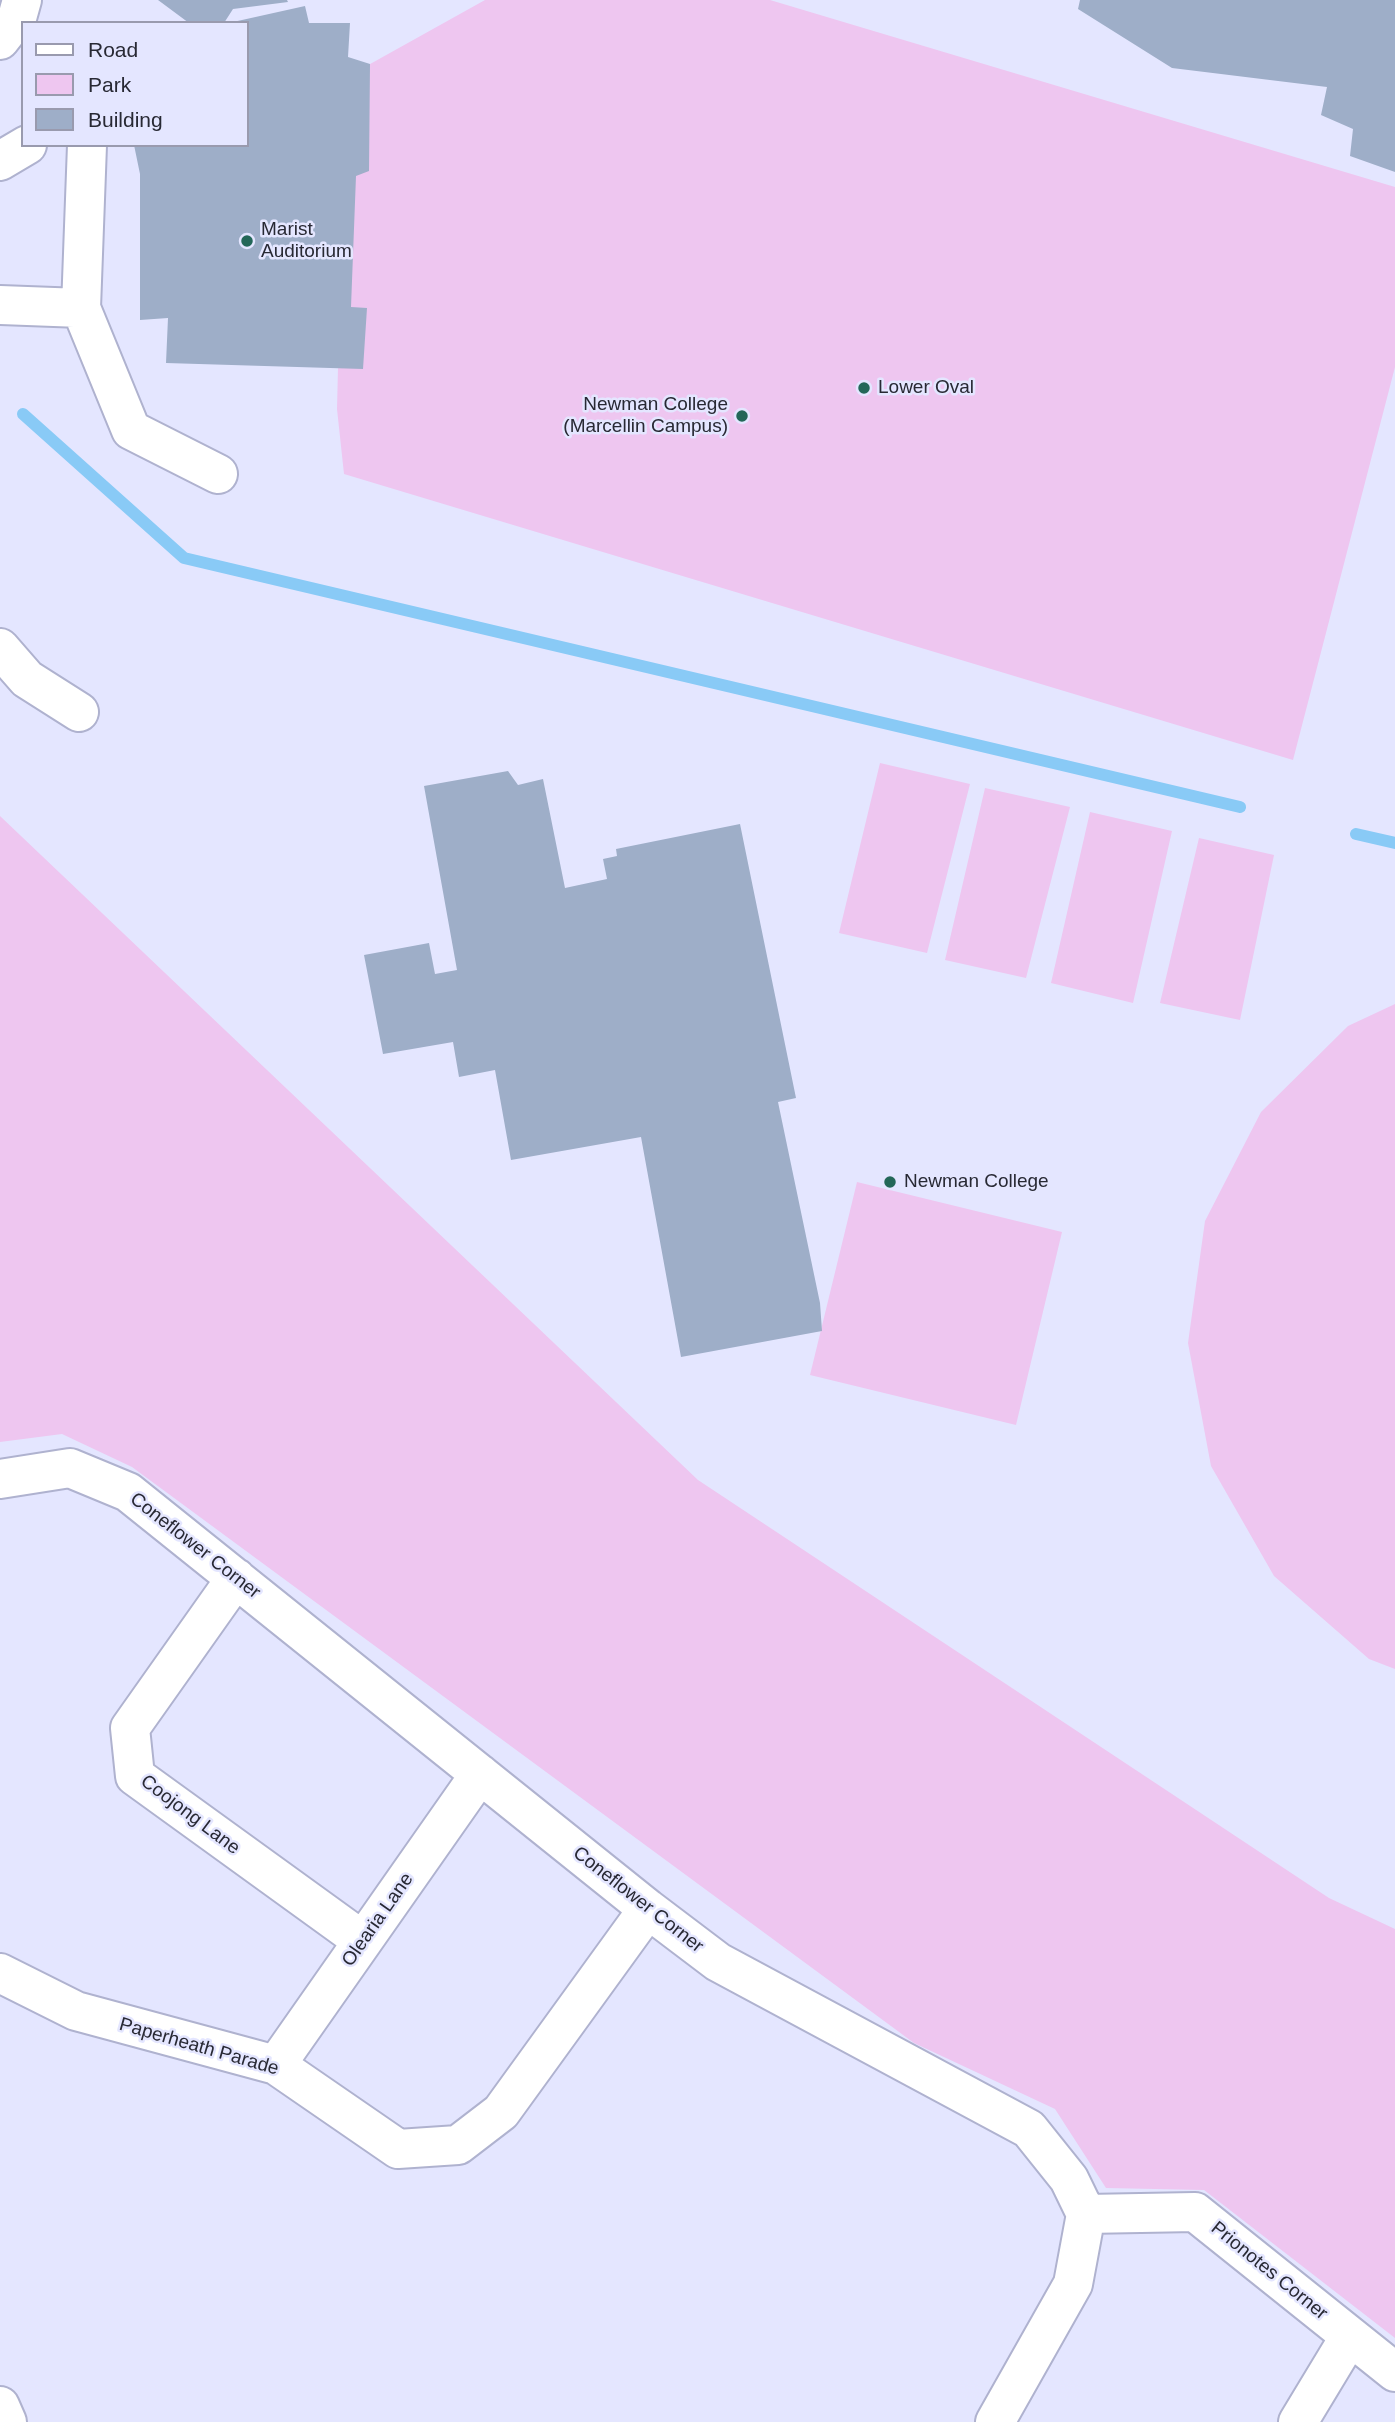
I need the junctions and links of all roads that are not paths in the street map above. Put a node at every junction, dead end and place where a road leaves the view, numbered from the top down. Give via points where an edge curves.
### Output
1 (24, 147) edge
2 (87, 147) edge
3 (0, 161) edge
4 (0, 305) edge
5 (80, 308) junction
6 (218, 474) dead end
7 (0, 648) edge
8 (79, 712) dead end
9 (0, 1479) edge
10 (236, 1578) junction
11 (480, 1774) junction
12 (648, 1909) junction
13 (363, 1941) junction
14 (0, 1973) edge
15 (276, 2065) junction
16 (1086, 2214) junction
17 (1350, 2336) junction
18 (1395, 2372) edge
19 (0, 2406) edge
20 (7, 2422) edge
21 (995, 2422) edge
22 (1298, 2422) edge

1 - 3 street
2 - 5 street
4 - 5 street
5 - 6 street via 131,430
7 - 8 street via 27,679
9 - 10 street, Coneflower Corner via 70,1468 128,1492
10 - 11 street, Coneflower Corner
10 - 13 street, Coojong Lane via 130,1728 135,1776
11 - 12 street, Coneflower Corner
11 - 13 street, Olearia Lane
12 - 15 street, Paperheath Parade via 501,2112 458,2144 398,2149
12 - 16 street, Coneflower Corner via 718,1962 1029,2129 1069,2179
13 - 15 street, Olearia Lane
14 - 15 street, Paperheath Parade via 76,2011
16 - 17 street, Prionotes Corner via 1195,2212
16 - 21 street via 1073,2284
17 - 18 street, Prionotes Corner
17 - 22 street
19 - 20 street

